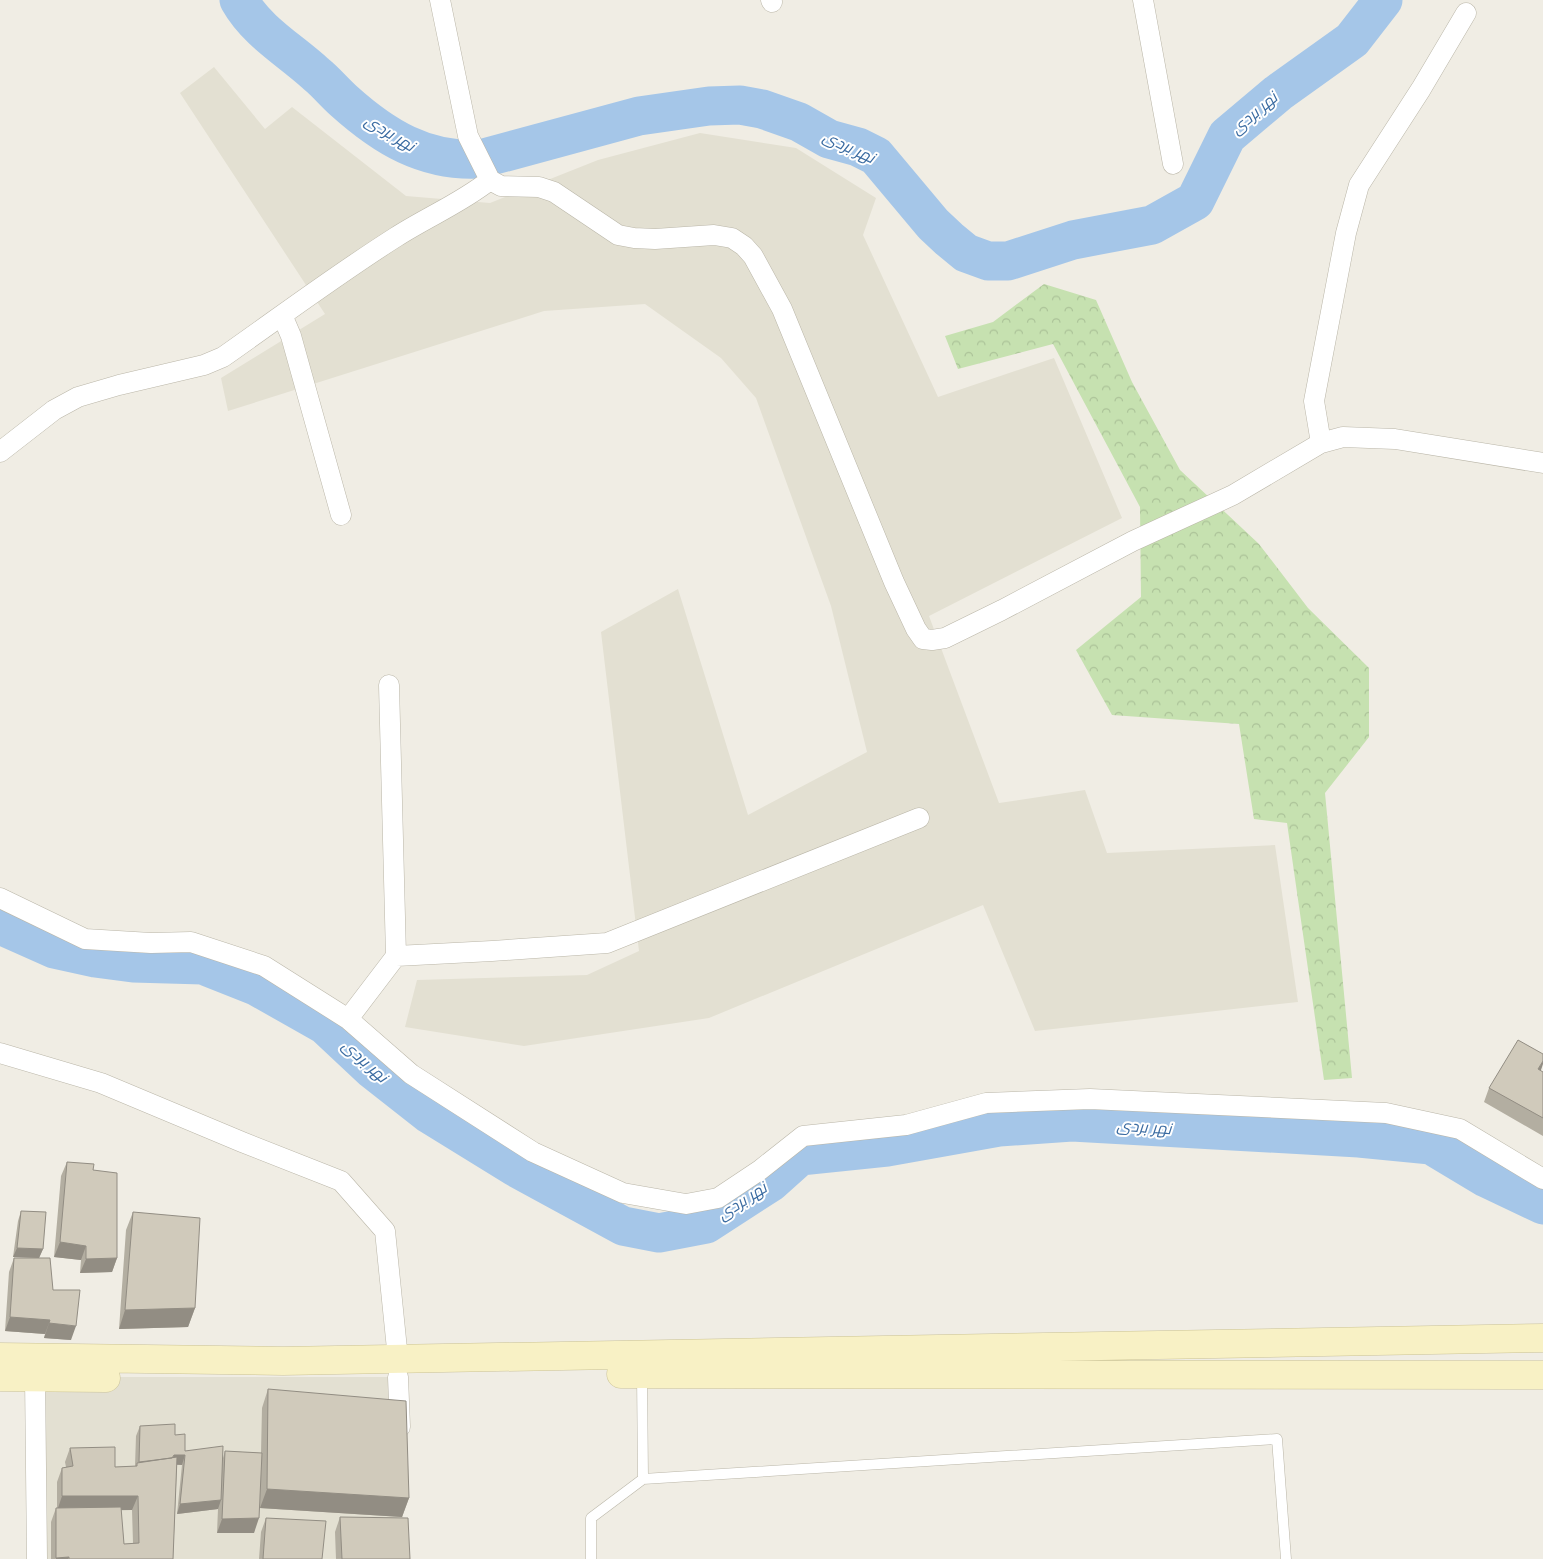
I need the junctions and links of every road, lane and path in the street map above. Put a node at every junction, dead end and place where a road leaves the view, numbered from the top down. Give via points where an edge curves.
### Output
1 (440, 0) edge
2 (1143, 0) edge
3 (1466, 13) dead end
4 (1173, 164) dead end
5 (488, 177) junction
6 (282, 315) junction
7 (1321, 443) junction
8 (0, 452) edge
9 (1543, 463) edge
10 (341, 515) dead end
11 (389, 685) dead end
12 (919, 818) dead end
13 (0, 898) edge
14 (396, 956) junction
15 (348, 1019) junction
16 (0, 1053) edge
17 (1543, 1178) edge
18 (1543, 1338) edge
19 (0, 1357) edge
20 (398, 1368) junction
21 (642, 1374) junction
22 (1543, 1375) edge
23 (0, 1377) edge
24 (35, 1377) junction
25 (400, 1449) edge
26 (643, 1479) junction
27 (37, 1559) edge
28 (591, 1559) edge
29 (1286, 1559) edge

1 - 5 street via 468,136
2 - 4 street
3 - 7 street via 1359,185 1346,233 1314,401
5 - 6 street via 473,193 398,236
5 - 7 street via 501,186 539,187 554,192 618,235 655,239 714,235 732,238 744,246 757,262 782,309 894,582 923,639 945,638 1002,610 1133,541 1233,495
6 - 8 street via 223,357 204,365 78,397 54,410
6 - 10 street via 291,336
7 - 9 street via 1343,437 1395,440
11 - 14 street
12 - 14 street via 608,943
13 - 15 street via 85,940 191,942 264,966
14 - 15 street
15 - 17 street via 411,1074 533,1152 623,1193 686,1204 718,1198 803,1136 906,1126 986,1104 1090,1100 1386,1113 1460,1129
16 - 20 street via 101,1083 341,1181 385,1231
18 - 20 main road
19 - 20 main road via 283,1361
20 - 21 main road
20 - 24 main road
20 - 25 street
21 - 22 main road
21 - 26 lane
23 - 24 main road
24 - 27 street
26 - 28 lane via 591,1518
26 - 29 lane via 1277,1439

